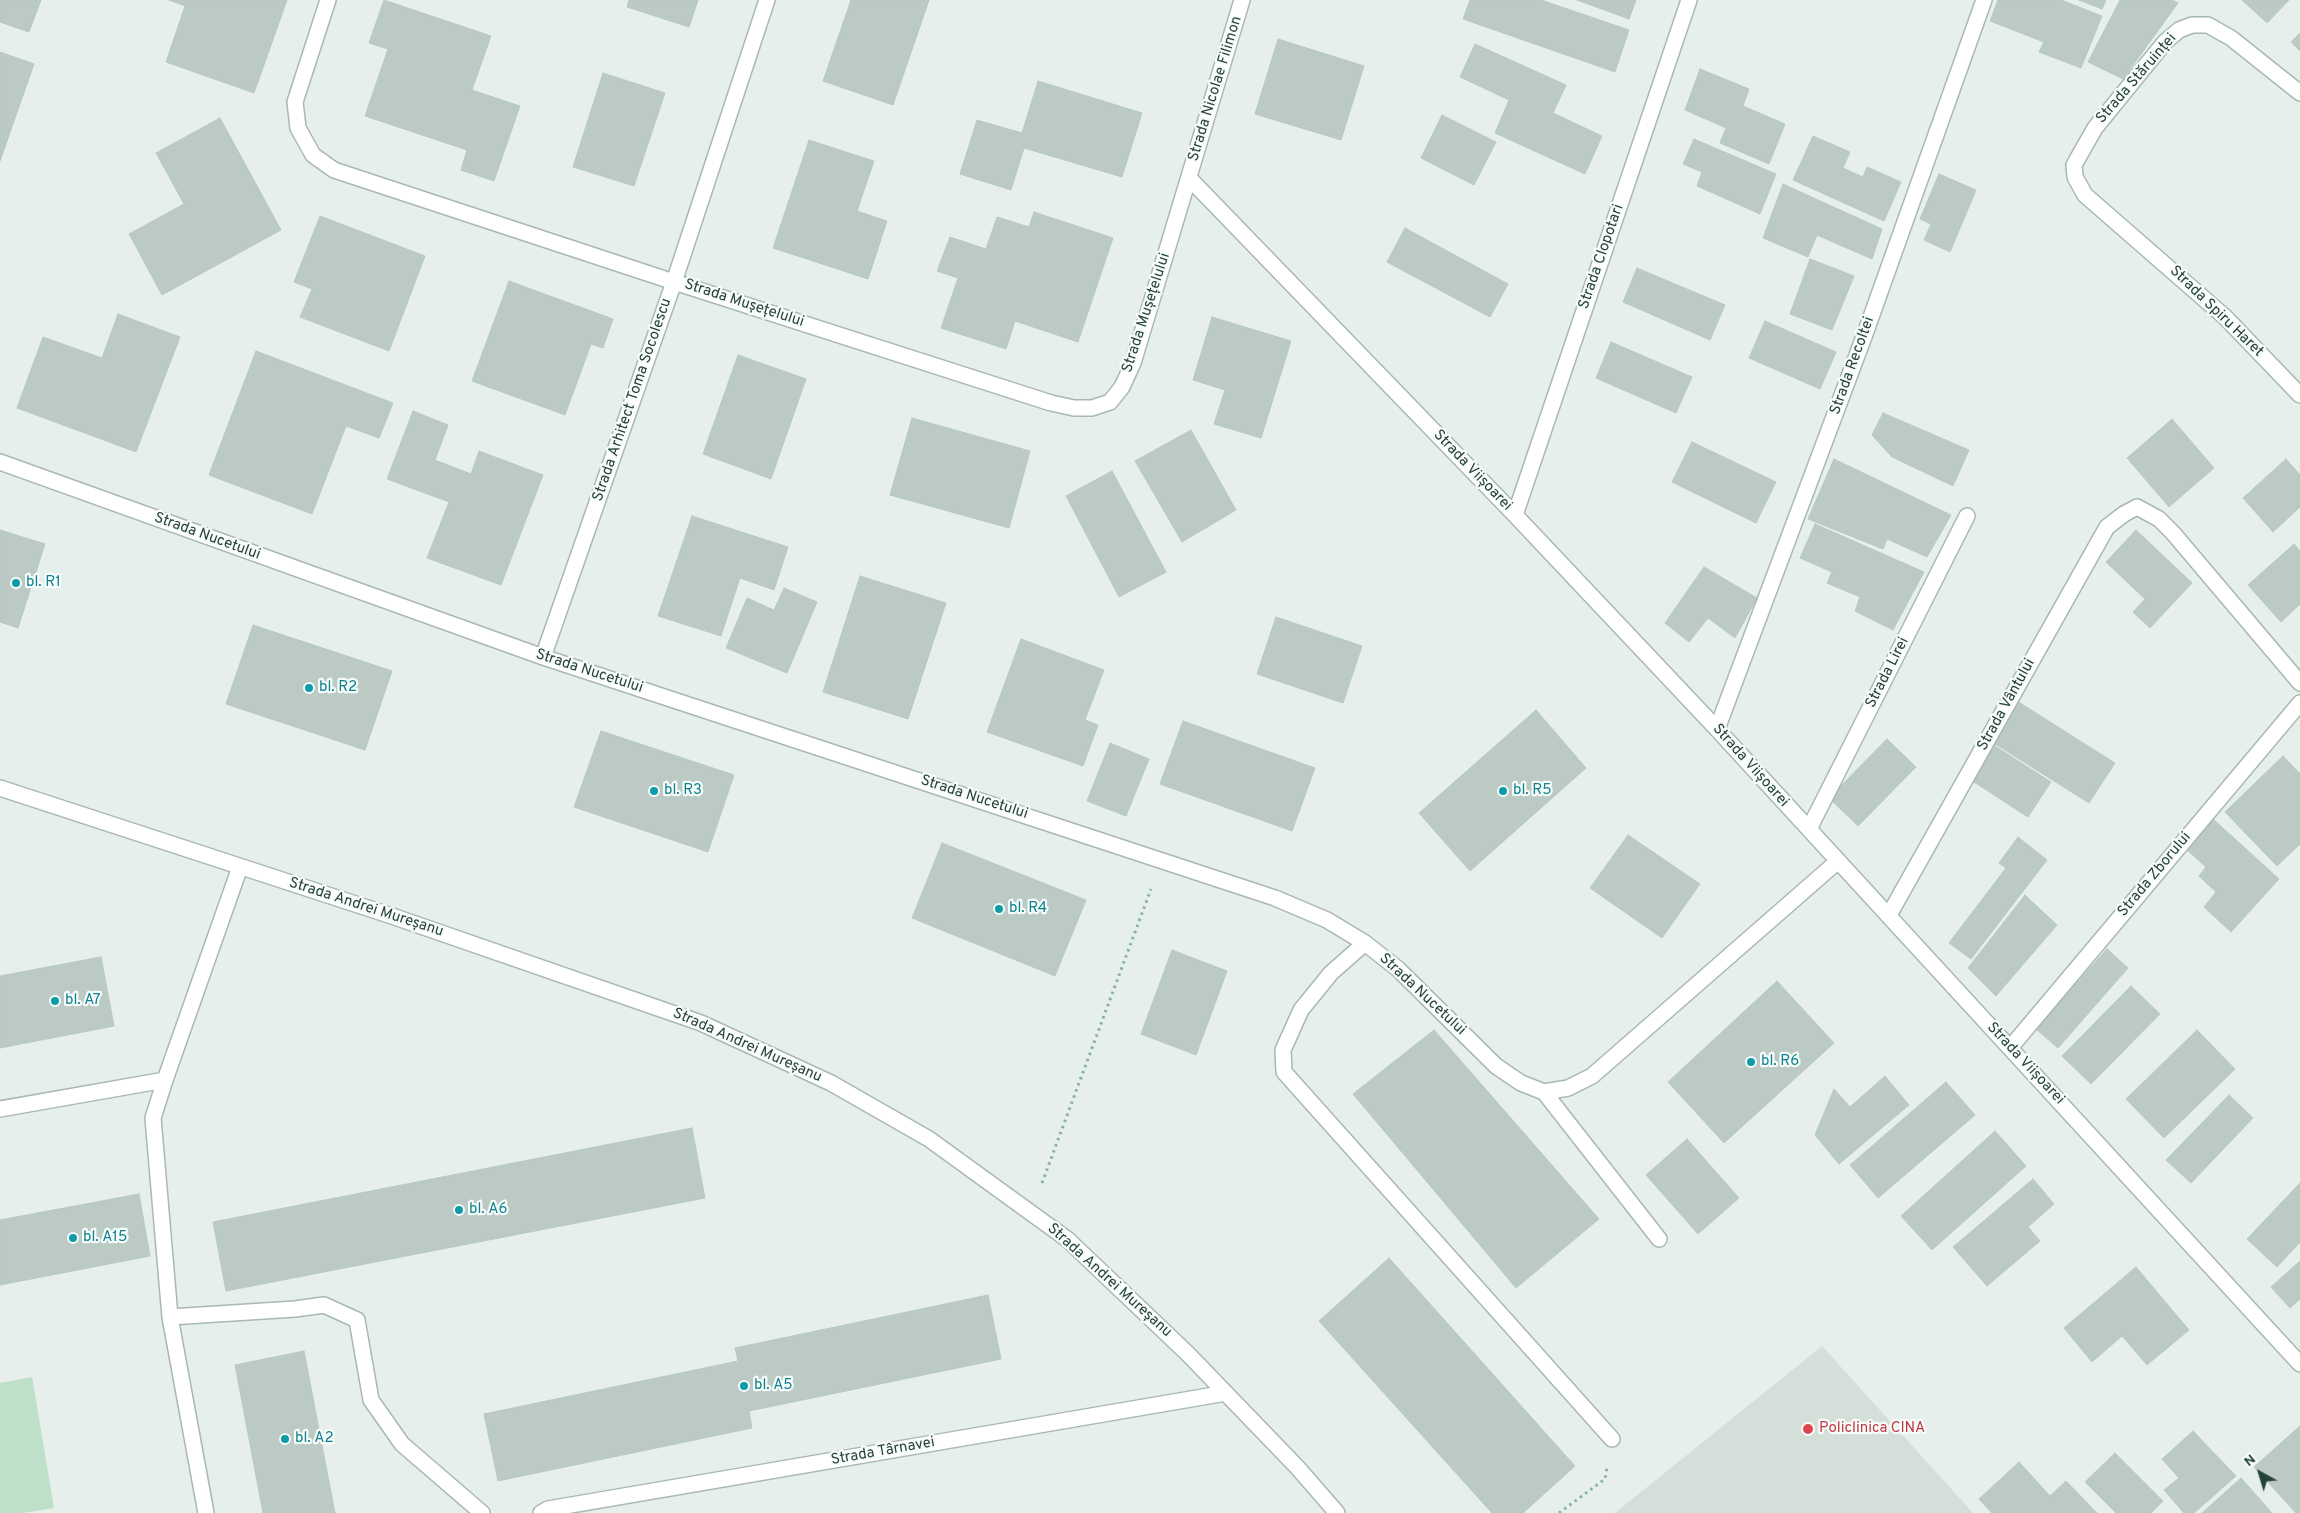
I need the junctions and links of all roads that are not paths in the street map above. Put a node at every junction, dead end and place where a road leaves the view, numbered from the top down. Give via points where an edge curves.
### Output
1 (328, 0) edge
2 (767, 0) edge
3 (1242, 0) edge
4 (1689, 0) edge
5 (1984, 0) edge
6 (2300, 92) edge
7 (1189, 178) junction
8 (2130, 232) joint
9 (674, 282) junction
10 (2300, 395) edge
11 (0, 462) edge
12 (1515, 515) junction
13 (1967, 516) dead end
14 (543, 658) junction
15 (2300, 683) edge
16 (2300, 703) edge
17 (1717, 729) junction
18 (0, 788) edge
19 (1809, 829) junction
20 (1838, 861) junction
21 (240, 866) junction
22 (1889, 915) junction
23 (1365, 943) junction
24 (2010, 1048) junction
25 (164, 1080) junction
26 (1544, 1092) junction
27 (0, 1109) edge
28 (1659, 1239) dead end
29 (170, 1317) junction
30 (2300, 1364) edge
31 (1226, 1394) junction
32 (1612, 1439) road end
33 (206, 1513) edge
34 (482, 1513) edge
35 (541, 1513) edge
36 (1337, 1513) edge

1 - 9 street, Strada Mușețelului via 295,102 298,128 313,155 334,170
2 - 9 street, Strada Arhitect Toma Socolescu
3 - 7 street, Strada Nicolae Filimon
4 - 12 street, Strada Clopotari
5 - 17 street, Strada Recoltei via 1865,334
6 - 8 street, Strada Stăruinței via 2231,38 2208,25 2192,25 2179,30 2165,42 2095,128 2074,165 2075,177 2085,194
7 - 9 street, Strada Mușețelului via 1133,363 1122,387 1110,402 1092,408 1051,403
7 - 12 street, Strada Viișoarei
8 - 10 street, Strada Spiru Haret via 2225,316
9 - 14 street, Strada Arhitect Toma Socolescu
11 - 14 street, Strada Nucetului
12 - 17 street, Strada Viișoarei
13 - 19 street, Strada Lirei
14 - 23 street, Strada Nucetului via 1162,860 1301,909
15 - 22 street, Strada Vântului via 2173,533 2159,519 2137,507 2107,527
16 - 24 street, Strada Zborului
17 - 19 street, Strada Viișoarei
18 - 21 street, Strada Andrei Mureșanu
19 - 20 street, Strada Viișoarei
20 - 22 street, Strada Viișoarei
20 - 26 street via 1592,1076 1568,1088
21 - 25 street
21 - 31 street, Strada Andrei Mureșanu via 701,1023 832,1084 929,1139 1067,1239
22 - 24 street, Strada Viișoarei
23 - 26 street, Strada Nucetului via 1398,969 1496,1066 1521,1083
23 - 32 street via 1330,973 1301,1010 1282,1050 1284,1072
24 - 30 street, Strada Viișoarei
25 - 27 street
25 - 29 street via 153,1118
26 - 28 street
29 - 33 street
29 - 34 street via 324,1305 357,1320 371,1400 402,1444
31 - 35 street, Strada Târnavei
31 - 36 street, Strada Andrei Mureșanu

